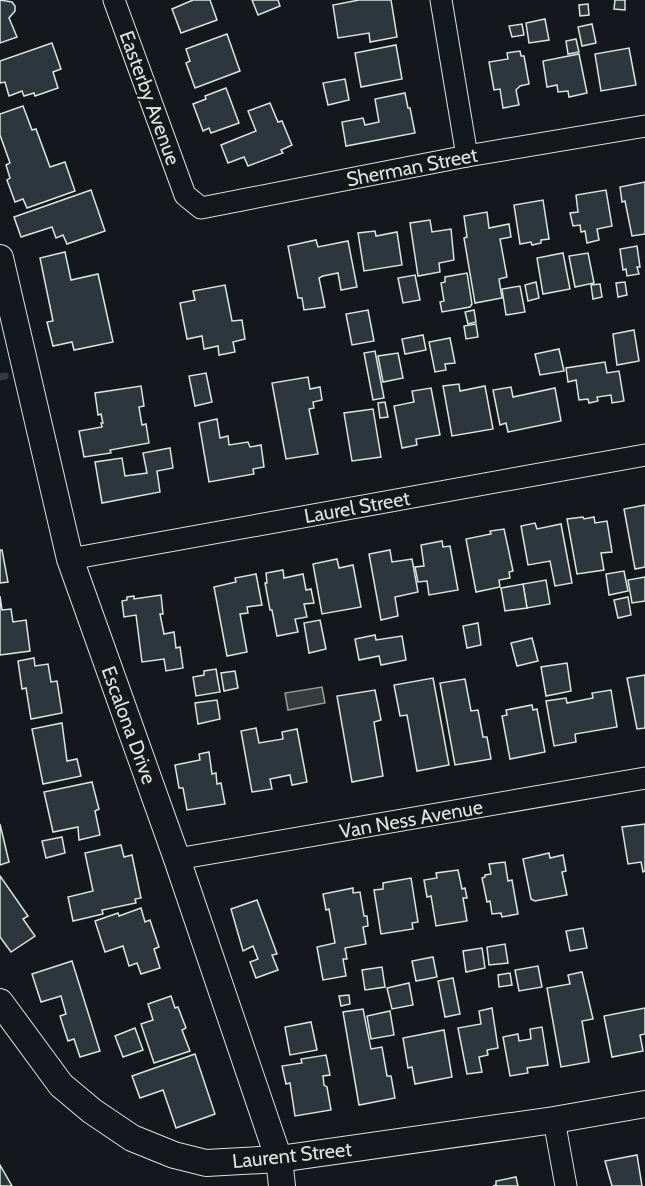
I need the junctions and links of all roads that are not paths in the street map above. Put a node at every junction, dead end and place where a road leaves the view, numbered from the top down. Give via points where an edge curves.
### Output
1 (114, 0) edge
2 (441, 0) edge
3 (645, 126) edge
4 (466, 156) junction
5 (185, 195) joint
6 (0, 258) edge
7 (645, 455) edge
8 (70, 559) junction
9 (645, 778) edge
10 (177, 860) junction
11 (0, 1002) edge
12 (645, 1104) edge
13 (554, 1120) junction
14 (279, 1159) junction
15 (282, 1186) edge
16 (566, 1186) edge

1 - 5 street, Easterby Avenue
2 - 4 street
3 - 4 street, Sherman Street
4 - 5 street, Sherman Street via 201,208
6 - 8 street, Escalona Drive
7 - 8 street, Laurel Street
8 - 10 street, Escalona Drive
9 - 10 street, Van Ness Avenue
10 - 14 street, Escalona Drive
11 - 14 street, Laurent Street via 61,1085 92,1112 132,1138 206,1163
12 - 13 street, Laurent Street
13 - 14 street, Laurent Street
13 - 16 street
14 - 15 street, Escalona Drive

